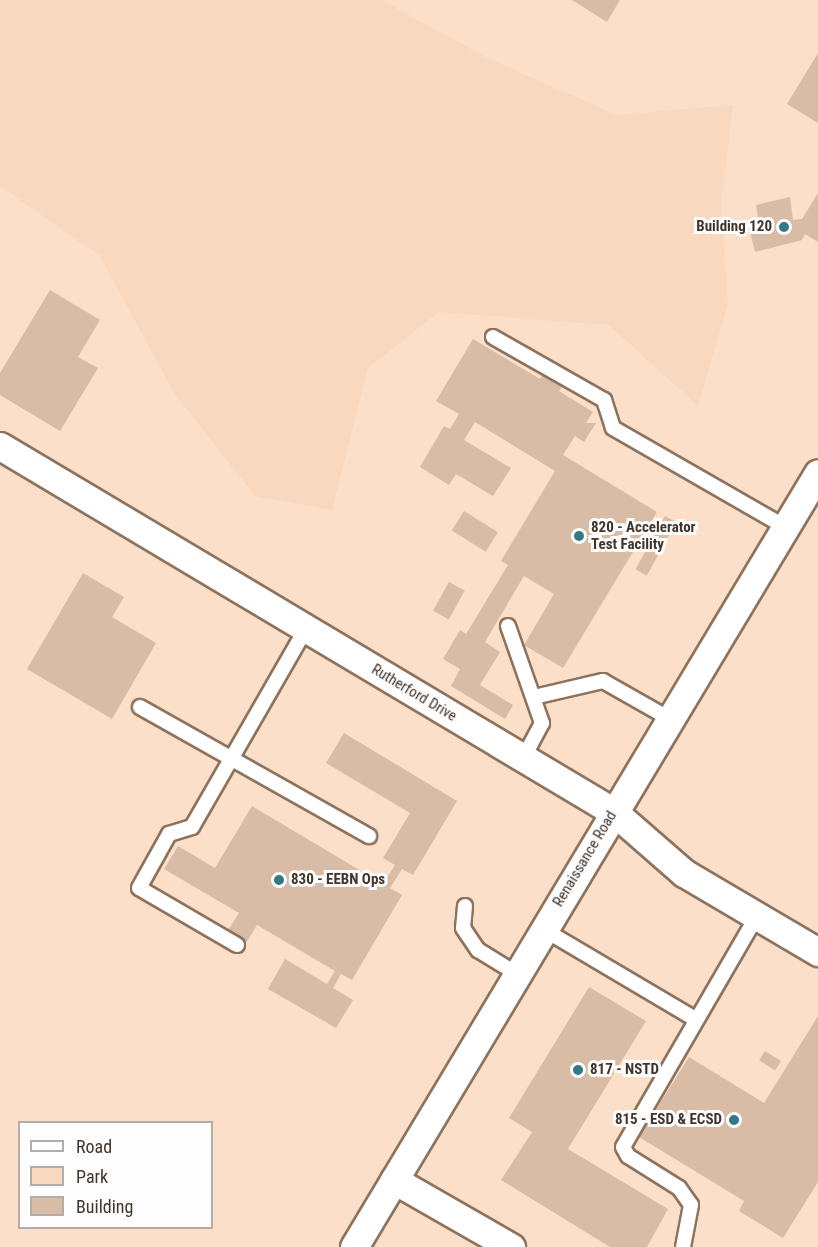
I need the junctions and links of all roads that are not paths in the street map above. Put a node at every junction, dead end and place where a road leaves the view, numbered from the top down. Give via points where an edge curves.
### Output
1 (493, 338) dead end
2 (0, 446) edge
3 (818, 473) edge
4 (785, 527) junction
5 (508, 626) dead end
6 (306, 629) junction
7 (534, 697) junction
8 (140, 707) dead end
9 (670, 719) junction
10 (232, 758) junction
11 (523, 758) junction
12 (614, 812) junction
13 (369, 836) dead end
14 (465, 906) dead end
15 (757, 915) junction
16 (543, 929) junction
17 (237, 945) dead end
18 (818, 952) edge
19 (517, 974) junction
20 (695, 1020) junction
21 (394, 1180) junction
22 (354, 1247) edge
23 (511, 1247) edge
24 (683, 1247) edge

1 - 4 lane via 604,400 613,428
2 - 6 street, Rutherford Drive
3 - 4 street, Renaissance Road
4 - 9 street, Renaissance Road
5 - 7 lane
6 - 10 lane
6 - 11 street, Rutherford Drive
7 - 9 lane via 603,681
7 - 11 lane via 542,723
8 - 10 lane
9 - 12 street, Renaissance Road
10 - 13 lane
10 - 17 lane via 192,827 169,834 139,888
11 - 12 street, Rutherford Drive
12 - 15 street, Rutherford Drive via 684,873
12 - 16 street, Renaissance Road
14 - 19 lane via 463,928 478,950
15 - 18 street, Rutherford Drive
15 - 20 lane
16 - 19 street, Renaissance Road
16 - 20 lane
19 - 21 street, Renaissance Road
20 - 24 lane via 623,1147 628,1156 679,1188 691,1205
21 - 22 street, Renaissance Road
21 - 23 street

